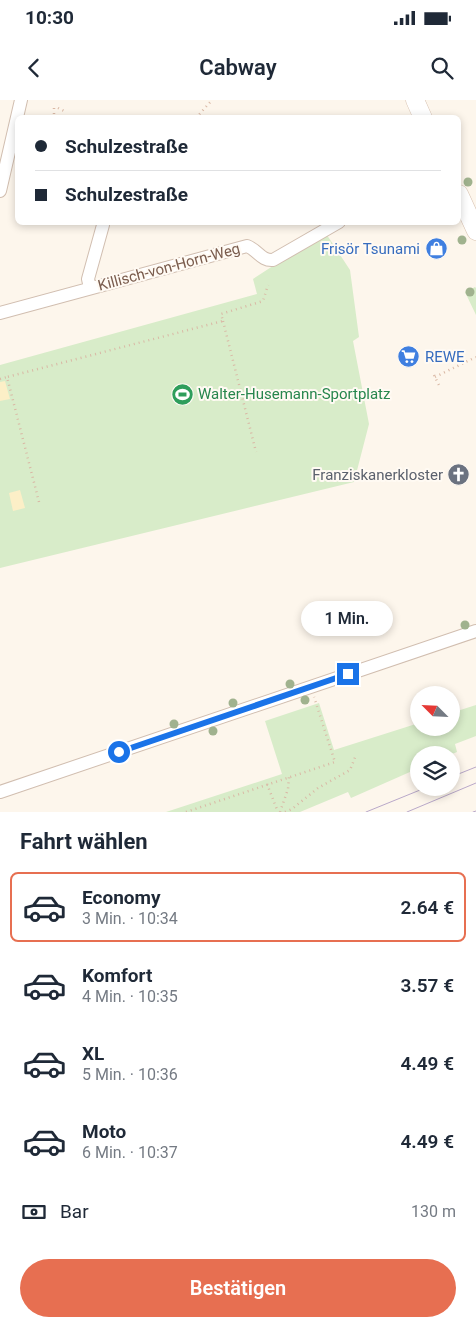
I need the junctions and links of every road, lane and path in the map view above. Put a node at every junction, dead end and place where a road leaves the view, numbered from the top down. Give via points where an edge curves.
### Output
1 (21, 100) edge
2 (212, 100) edge
3 (415, 100) edge
4 (54, 108) dead end
5 (58, 108) dead end
6 (66, 112) dead end
7 (18, 115) edge
8 (54, 115) edge
9 (199, 115) edge
10 (422, 115) edge
11 (15, 126) edge
12 (0, 191) edge
13 (461, 198) edge
14 (103, 225) dead end
15 (334, 225) edge
16 (476, 231) edge
17 (268, 285) dead end
18 (90, 288) junction
19 (0, 313) edge
20 (223, 321) junction
21 (476, 357) edge
22 (7, 378) junction
23 (0, 379) edge
24 (439, 385) dead end
25 (256, 452) dead end
26 (39, 502) dead end
27 (476, 631) edge
28 (311, 686) junction
29 (356, 755) dead end
30 (289, 777) junction
31 (267, 784) junction
32 (0, 792) edge
33 (186, 812) edge
34 (279, 812) edge
35 (285, 812) edge

1 - 7 street
2 - 9 path
3 - 10 main road
4 - 8 path
5 - 6 path
11 - 12 street
13 - 16 main road
14 - 18 street, Killisch-von-Horn-Weg via 88,279
15 - 18 street, Killisch-von-Horn-Weg via 273,260 262,258 247,246
17 - 20 path via 263,301 221,314
18 - 19 street, Killisch-von-Horn-Weg
20 - 22 path
20 - 25 path
21 - 24 path via 435,376
22 - 23 path
22 - 26 path
27 - 28 street
28 - 30 path via 335,762
28 - 32 street
29 - 35 path via 350,770
30 - 31 path
30 - 34 path
31 - 33 path
31 - 34 path

